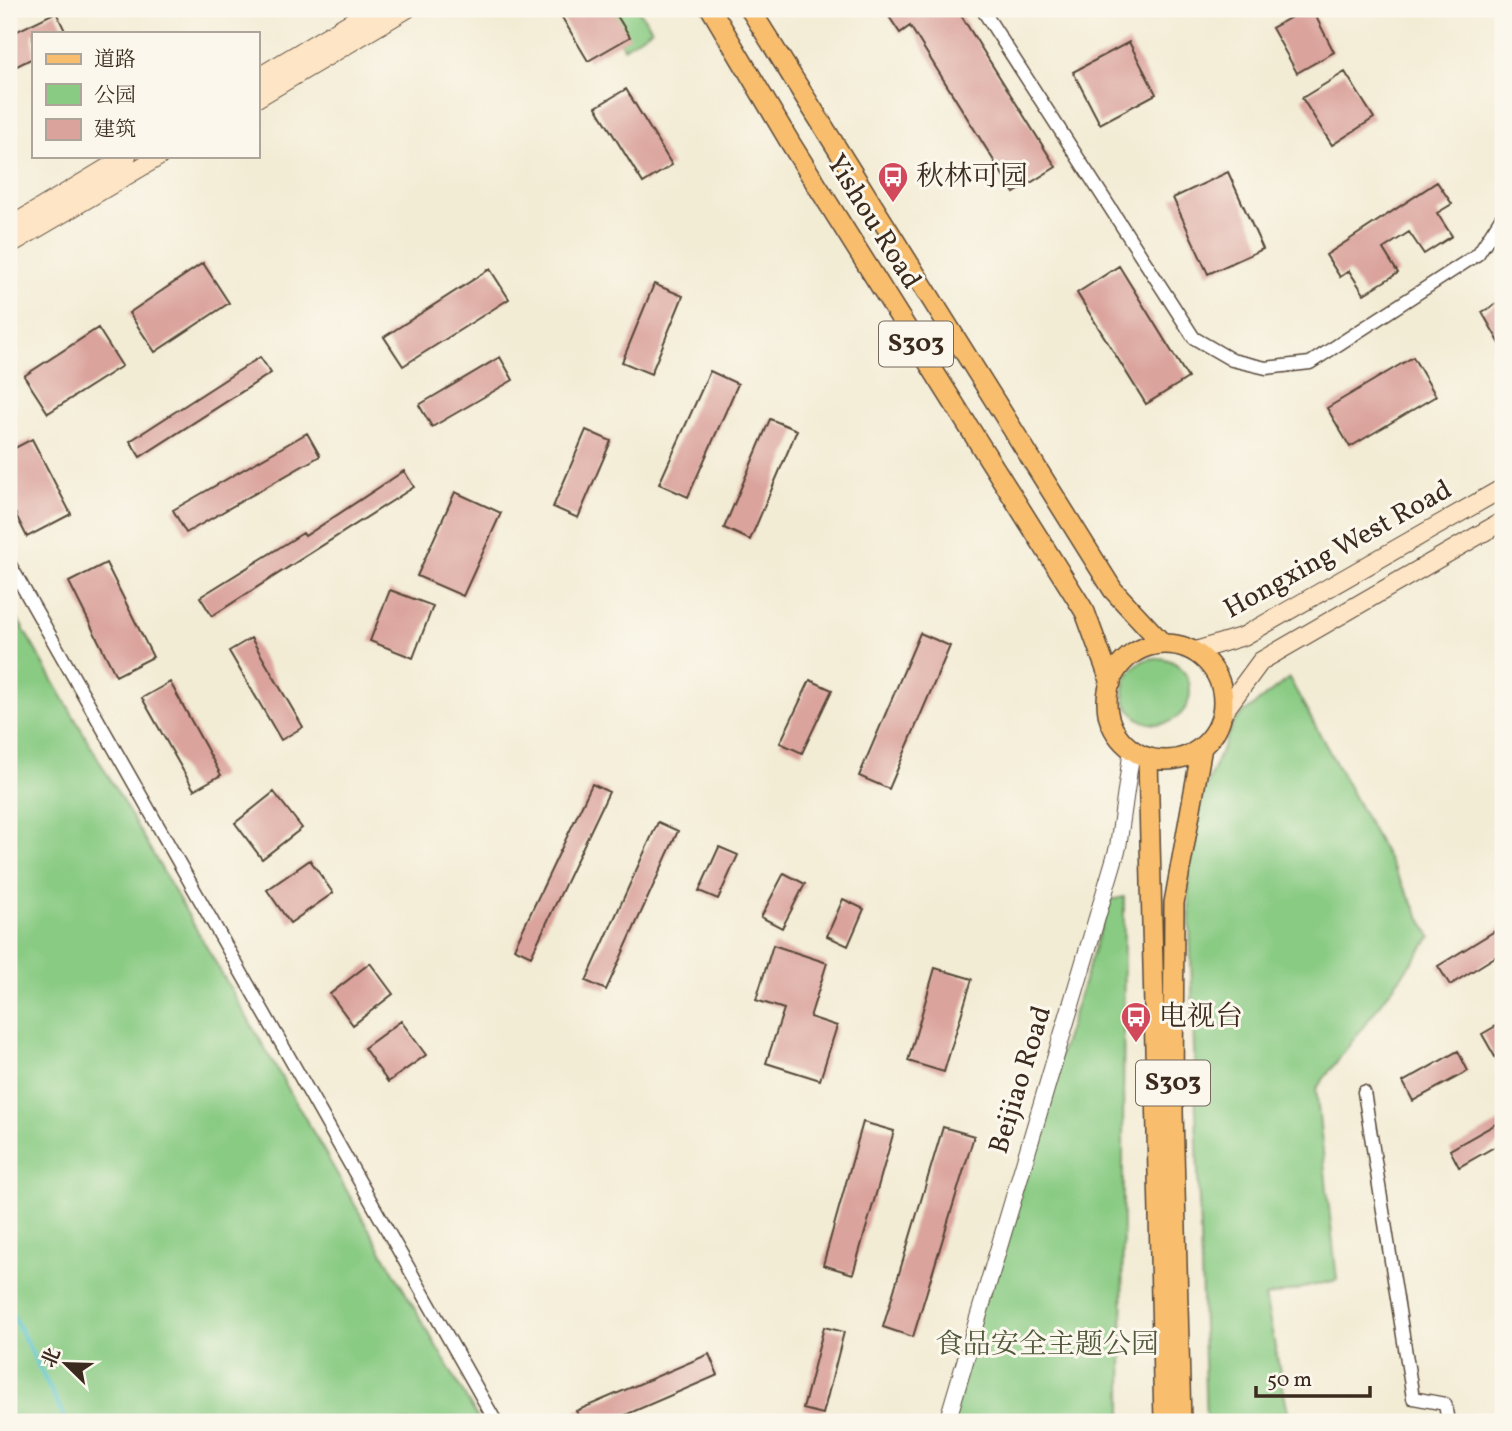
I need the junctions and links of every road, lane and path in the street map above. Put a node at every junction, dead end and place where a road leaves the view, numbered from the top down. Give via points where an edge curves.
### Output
1 (373, 9) edge
2 (407, 9) edge
3 (711, 9) edge
4 (750, 9) edge
5 (982, 9) edge
6 (259, 77) edge
7 (259, 97) edge
8 (124, 158) edge
9 (157, 158) edge
10 (1503, 215) edge
11 (9, 227) edge
12 (9, 245) edge
13 (1503, 488) edge
14 (1503, 520) edge
15 (9, 563) edge
16 (1163, 644) junction
17 (1195, 651) junction
18 (1111, 683) junction
19 (1222, 714) junction
20 (1202, 747) junction
21 (1140, 754) junction
22 (1364, 1092) dead end
23 (496, 1422) edge
24 (947, 1422) edge
25 (1164, 1422) edge
26 (1181, 1422) edge
27 (1448, 1422) edge

1 - 6 main road
2 - 7 main road
3 - 18 main road, Yishou Road / S303 via 1085,611
4 - 16 main road, Yishou Road / S303 via 1114,590
5 - 10 street via 1194,338 1232,360 1266,368 1310,363 1478,254
8 - 11 main road
9 - 12 main road
13 - 17 main road, Hongxing West Road via 1244,636
14 - 19 main road via 1261,661
15 - 23 street
16 - 17 main road
16 - 18 main road via 1131,655
17 - 19 main road via 1217,675 1223,694
18 - 21 main road via 1107,701 1110,720 1119,736
19 - 20 main road
20 - 21 main road via 1186,757 1167,760
20 - 26 main road, S303 via 1174,903 1173,1111
21 - 24 street, Beijiao Road via 1118,847
21 - 25 main road
22 - 27 street via 1413,1398 1446,1404

